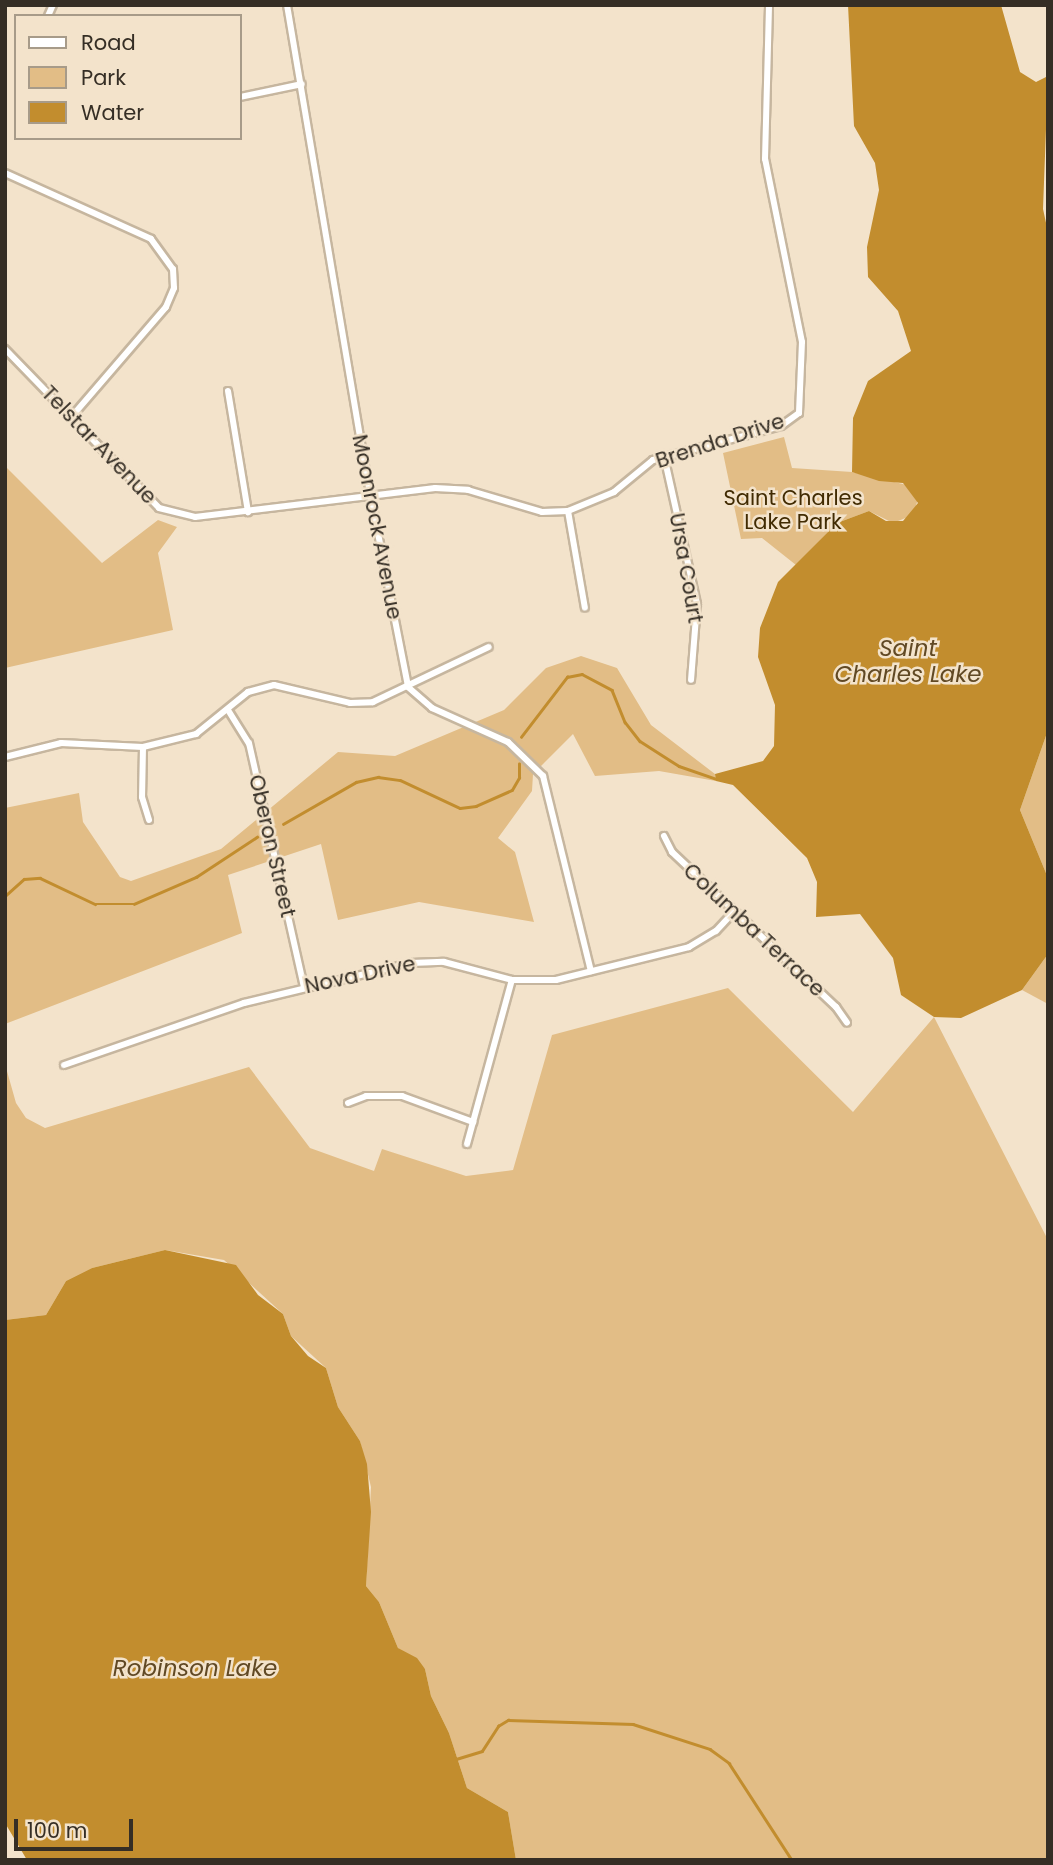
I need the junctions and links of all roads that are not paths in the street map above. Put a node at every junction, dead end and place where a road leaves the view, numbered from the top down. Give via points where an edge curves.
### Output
1 (287, 5) edge
2 (769, 5) edge
3 (302, 84) junction
4 (242, 97) edge
5 (5, 173) edge
6 (5, 349) edge
7 (228, 391) dead end
8 (73, 415) junction
9 (664, 456) junction
10 (370, 496) junction
11 (248, 512) junction
12 (568, 512) junction
13 (585, 608) dead end
14 (489, 647) dead end
15 (691, 680) dead end
16 (408, 687) junction
17 (228, 710) junction
18 (143, 747) junction
19 (5, 757) edge
20 (149, 820) dead end
21 (664, 836) dead end
22 (734, 912) junction
23 (590, 971) junction
24 (512, 980) junction
25 (304, 988) junction
26 (847, 1023) dead end
27 (64, 1065) dead end
28 (348, 1104) dead end
29 (473, 1122) junction
30 (467, 1144) dead end

1 - 3 street, Moonrock Avenue
2 - 9 street, Brenda Drive via 765,159 798,303 804,385 799,413 781,426
3 - 4 street
3 - 10 street, Moonrock Avenue
5 - 8 street via 150,239 173,269 174,288 166,307
6 - 8 street, Telstar Avenue
7 - 11 street
8 - 11 street, Telstar Avenue via 159,508 195,517
9 - 12 street, Brenda Drive via 614,492
9 - 15 street, Ursa Court via 697,604
10 - 11 street, Telstar Avenue
10 - 12 street, Brenda Drive via 435,488 468,490 542,512
10 - 16 street, Moonrock Avenue
12 - 13 street
14 - 16 street
16 - 17 street via 373,702 350,703 275,685 248,692
16 - 23 street via 432,708 508,742 543,776
17 - 18 street via 196,734
17 - 25 street, Oberon Street via 248,744
18 - 19 street via 70,742
18 - 20 street via 142,797
21 - 22 street, Columba Terrace via 672,852
22 - 23 street, Nova Drive via 698,943
22 - 26 street, Columba Terrace
23 - 24 street, Nova Drive via 543,981
24 - 25 street, Nova Drive via 428,961
24 - 29 street
25 - 27 street, Nova Drive via 244,1003
28 - 29 street via 366,1096 402,1096
29 - 30 street

